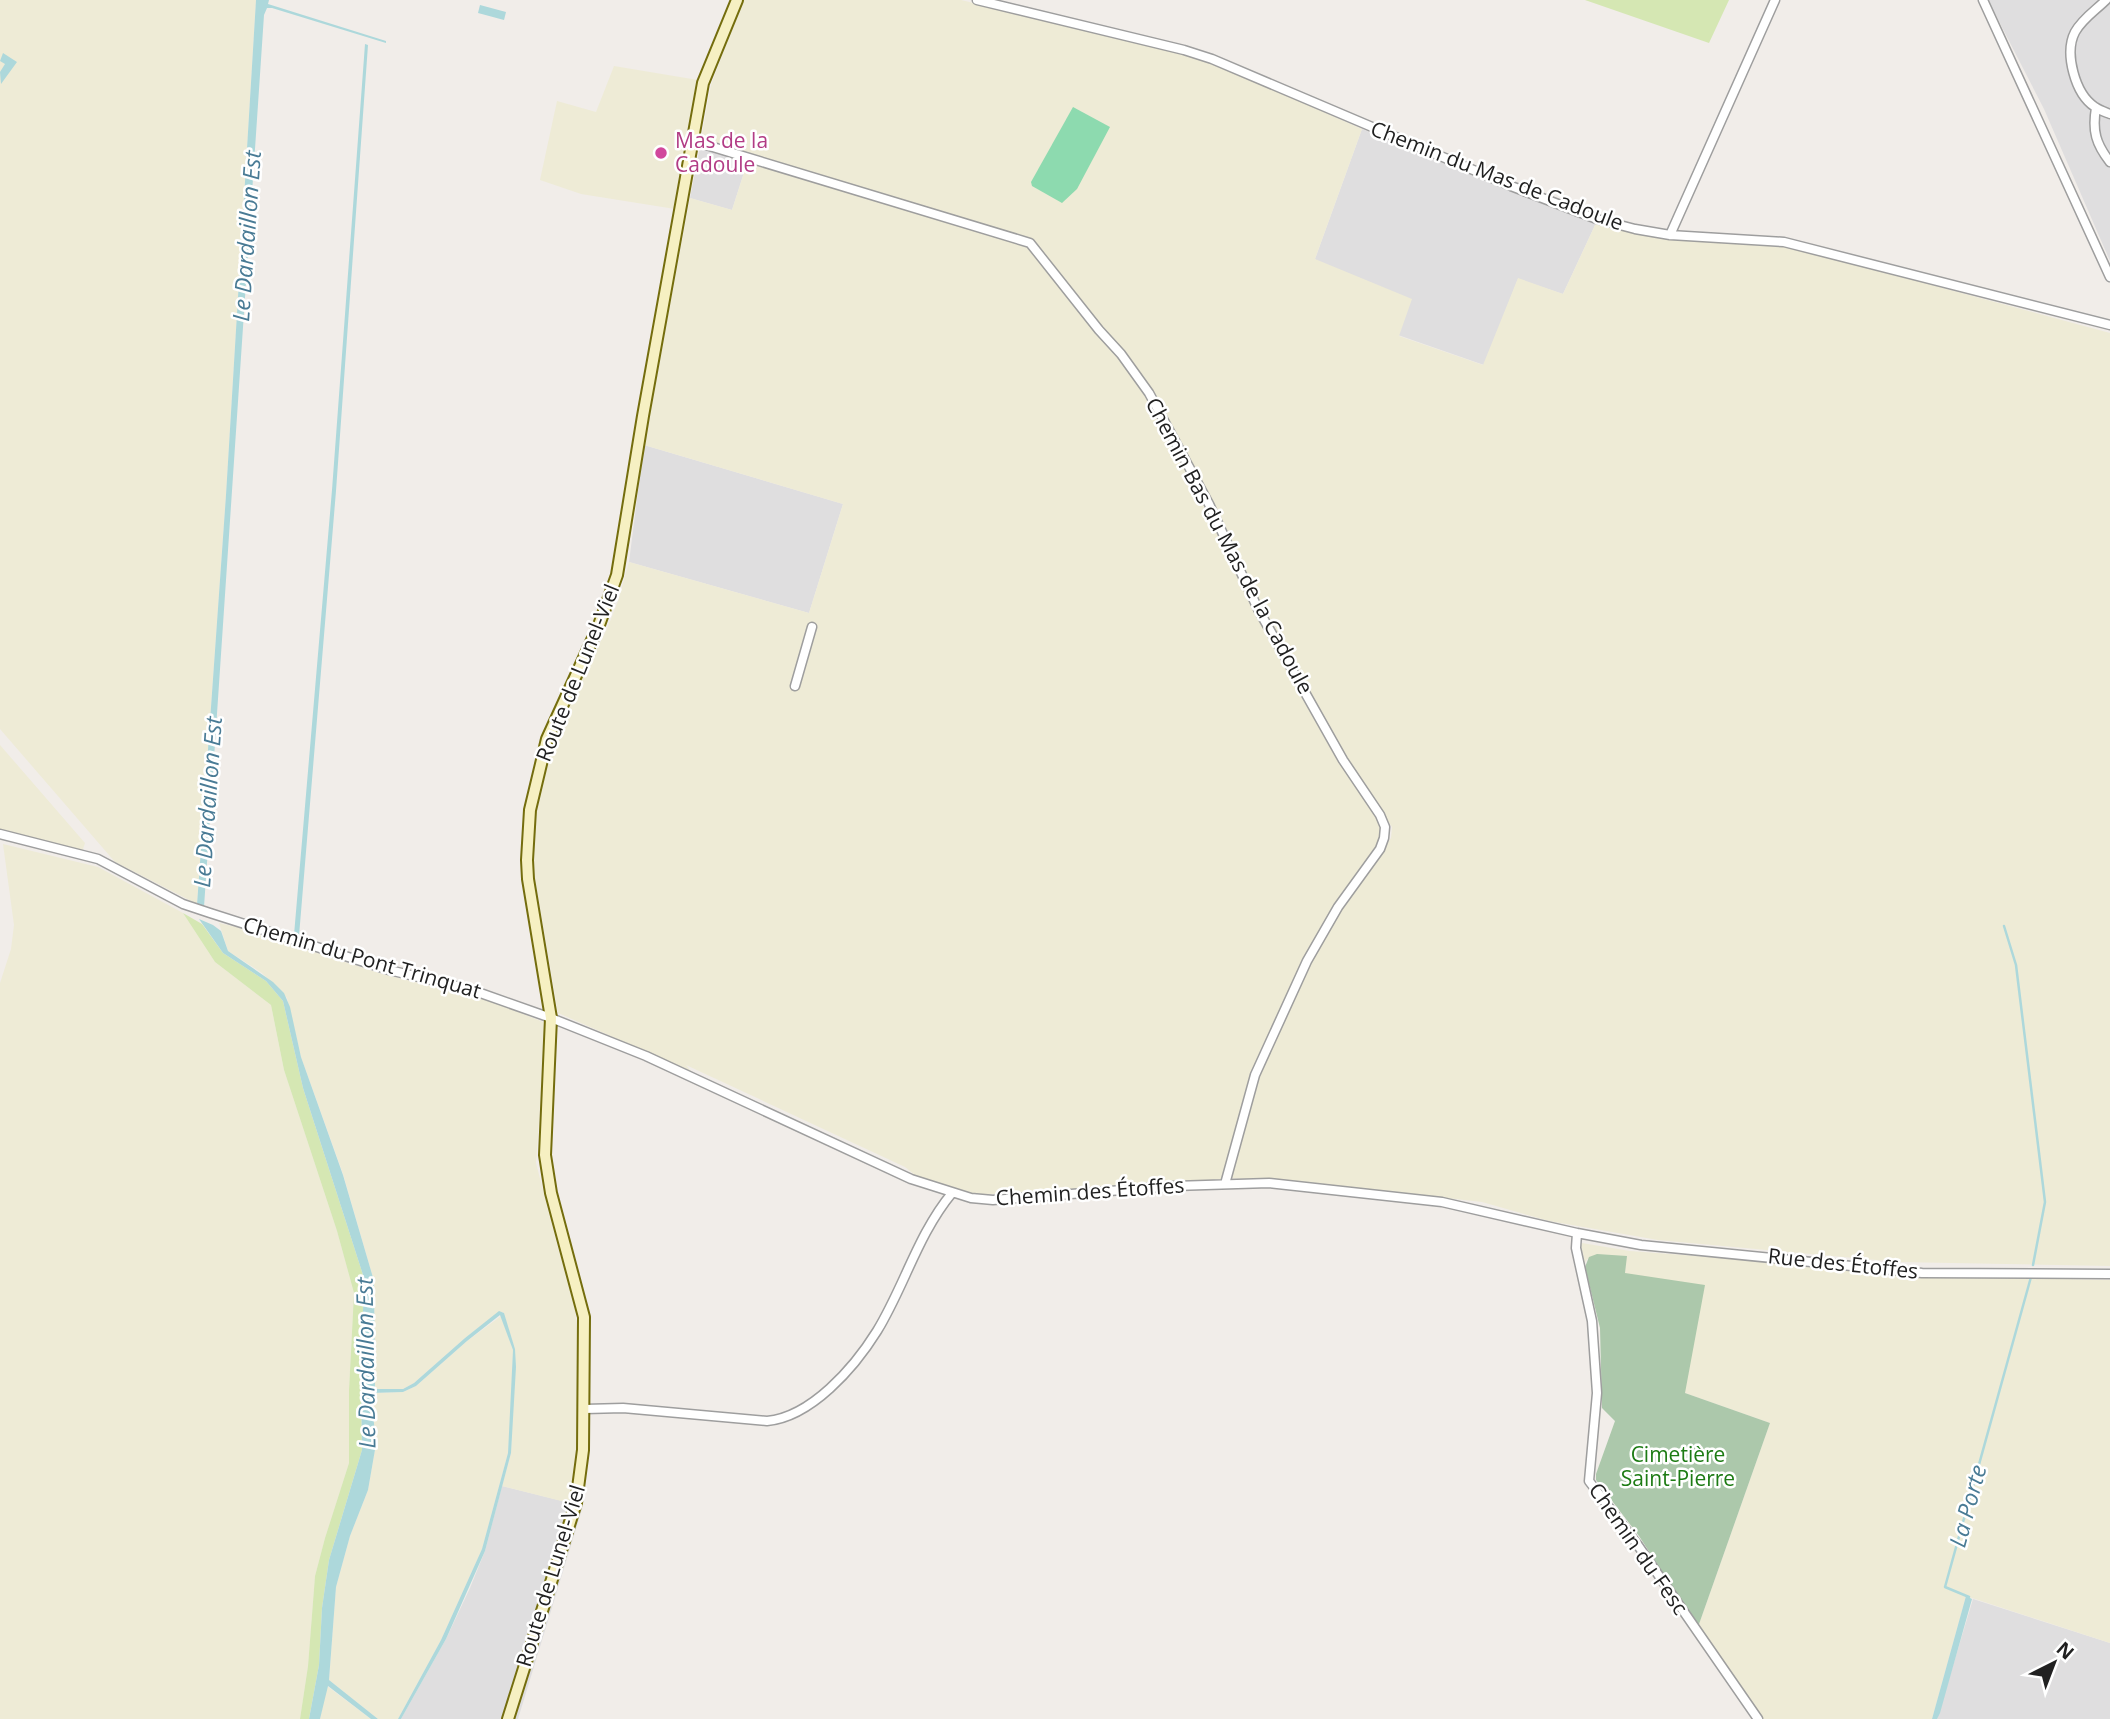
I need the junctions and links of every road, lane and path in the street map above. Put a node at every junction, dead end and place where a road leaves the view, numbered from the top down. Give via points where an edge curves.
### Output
1 (737, 0) edge
2 (977, 0) edge
3 (1775, 0) edge
4 (1983, 0) edge
5 (2106, 0) edge
6 (2096, 108) junction
7 (2110, 114) edge
8 (693, 141) junction
9 (2110, 162) edge
10 (1670, 235) junction
11 (2110, 277) edge
12 (2110, 325) edge
13 (812, 627) dead end
14 (795, 685) dead end
15 (0, 834) edge
16 (551, 1018) junction
17 (1225, 1184) junction
18 (952, 1193) junction
19 (1577, 1233) junction
20 (2110, 1274) edge
21 (585, 1409) junction
22 (508, 1719) edge
23 (1758, 1719) edge

1 - 8 street, Route de Lunel-Viel via 703,83
2 - 10 street, Chemin du Mas de Cadoule via 1202,56 1597,219
3 - 10 street
4 - 11 street
5 - 6 street via 2079,26 2070,48 2073,72
6 - 7 street
6 - 9 street via 2098,147
8 - 16 street, Route de Lunel-Viel via 617,575 547,739 530,810 528,879
8 - 17 street, Chemin Bas du Mas de la Cadoule via 1030,243 1142,382 1209,504 1258,609 1343,760 1380,815 1385,827 1380,849 1343,899 1307,961 1255,1075
10 - 12 street, Chemin du Mas de Cadoule via 1784,242
13 - 14 street
15 - 16 street, Chemin du Pont Trinquat via 98,859 183,904
16 - 18 street, Chemin des Étoffes via 646,1056 911,1179
16 - 21 street, Route de Lunel-Viel via 545,1155 584,1317
17 - 18 street, Chemin des Étoffes via 993,1200
17 - 19 street, Chemin des Étoffes via 1269,1183 1443,1202
18 - 21 street via 874,1335 823,1394 788,1417 753,1421 623,1408
19 - 20 street, Rue des Étoffes via 1642,1245 1922,1273
19 - 23 street, Chemin du Fesc via 1592,1321 1597,1393 1589,1480
21 - 22 street, Route de Lunel-Viel via 576,1503

